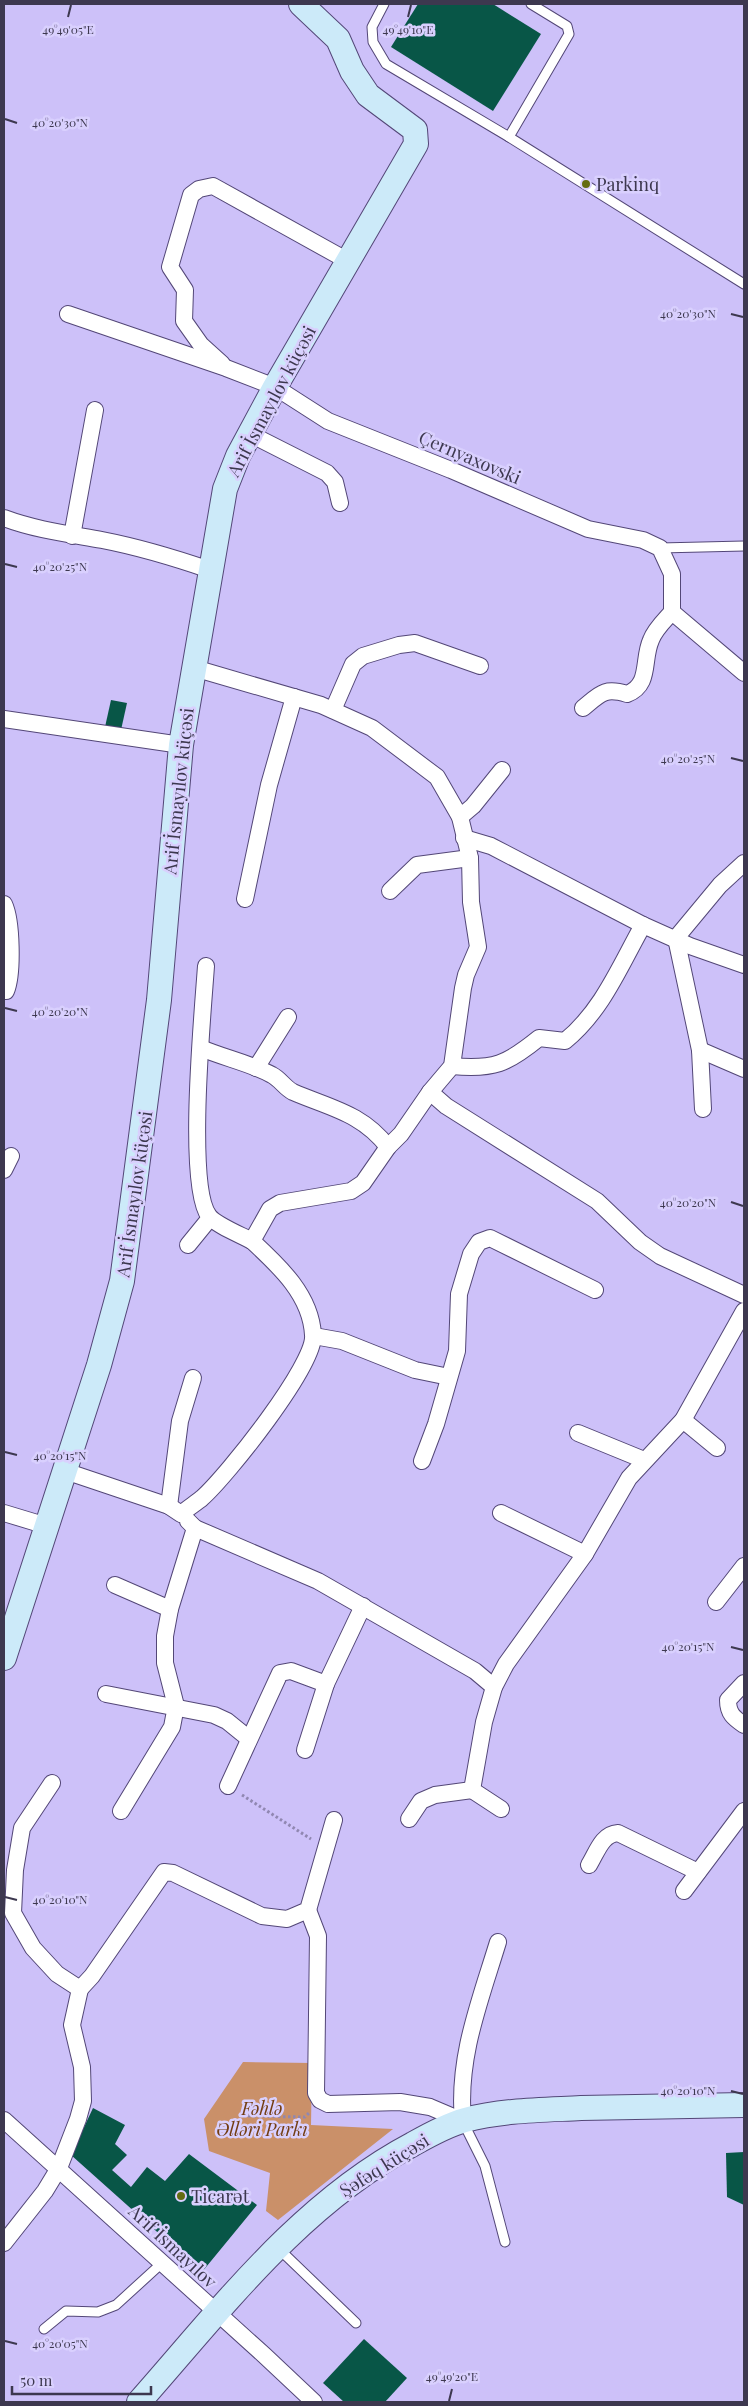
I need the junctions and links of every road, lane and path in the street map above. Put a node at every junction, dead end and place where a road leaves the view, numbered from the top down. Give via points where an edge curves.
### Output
1 (301, 4) edge
2 (384, 4) edge
3 (531, 4) edge
4 (509, 137) junction
5 (348, 261) junction
6 (744, 284) edge
7 (68, 314) dead end
8 (226, 368) junction
9 (275, 387) junction
10 (95, 410) dead end
11 (250, 434) junction
12 (340, 503) dead end
13 (4, 518) edge
14 (72, 536) junction
15 (744, 546) edge
16 (660, 548) junction
17 (210, 570) junction
18 (672, 612) junction
19 (480, 666) dead end
20 (194, 668) junction
21 (744, 672) edge
22 (294, 697) junction
23 (583, 708) dead end
24 (333, 710) junction
25 (4, 718) edge
26 (181, 745) junction
27 (502, 770) dead end
28 (460, 817) junction
29 (464, 838) junction
30 (470, 858) junction
31 (744, 863) edge
32 (390, 891) dead end
33 (245, 899) dead end
34 (4, 904) edge
35 (643, 925) junction
36 (676, 938) junction
37 (744, 965) edge
38 (7, 966) edge
39 (206, 966) dead end
40 (4, 991) edge
41 (288, 1017) dead end
42 (201, 1048) junction
43 (700, 1050) junction
44 (452, 1066) junction
45 (256, 1068) junction
46 (744, 1069) edge
47 (430, 1092) junction
48 (703, 1109) dead end
49 (388, 1147) junction
50 (210, 1218) junction
51 (252, 1241) junction
52 (188, 1244) dead end
53 (595, 1290) dead end
54 (744, 1295) edge
55 (744, 1311) edge
56 (314, 1336) junction
57 (193, 1378) dead end
58 (449, 1378) junction
59 (683, 1420) junction
60 (578, 1433) dead end
61 (717, 1448) dead end
62 (644, 1460) junction
63 (422, 1461) dead end
64 (65, 1471) junction
65 (175, 1510) junction
66 (4, 1513) edge
67 (501, 1513) dead end
68 (47, 1526) junction
69 (195, 1528) junction
70 (585, 1554) junction
71 (744, 1566) edge
72 (115, 1585) dead end
73 (716, 1602) dead end
74 (363, 1606) junction
75 (170, 1609) junction
76 (4, 1658) edge
77 (744, 1683) edge
78 (326, 1684) junction
79 (494, 1687) junction
80 (106, 1694) dead end
81 (176, 1706) junction
82 (744, 1725) edge
83 (248, 1738) junction
84 (305, 1750) dead end
85 (52, 1783) dead end
86 (228, 1786) joint
87 (472, 1790) junction
88 (501, 1809) dead end
89 (121, 1811) dead end
90 (744, 1811) edge
91 (409, 1819) dead end
92 (334, 1820) dead end
93 (326, 1849) junction
94 (589, 1865) dead end
95 (698, 1872) junction
96 (684, 1890) dead end
97 (308, 1910) junction
98 (498, 1942) dead end
99 (80, 1989) junction
100 (270, 2103) dead end
101 (744, 2105) edge
102 (243, 2116) dead end
103 (269, 2117) junction
104 (305, 2117) dead end
105 (4, 2120) edge
106 (463, 2121) junction
107 (59, 2168) junction
108 (505, 2242) dead end
109 (4, 2243) edge
110 (278, 2248) junction
111 (162, 2263) junction
112 (217, 2314) junction
113 (356, 2323) dead end
114 (44, 2329) dead end
115 (140, 2402) edge
116 (314, 2402) edge

1 - 5 street, Arif İsmayılov küçəsi via 338,39 352,71 368,95 415,130 417,137 404,166
2 - 4 lane via 372,27 373,42 386,64
3 - 4 lane via 567,26 569,34
4 - 6 lane
5 - 8 street via 213,186 199,188 191,195 170,267 185,290 184,321 201,344
5 - 9 street, Arif İsmayılov küçəsi
7 - 8 street, Çernyaxovski
8 - 9 street, Çernyaxovski
9 - 11 street, Arif İsmayılov küçəsi
9 - 16 street, Çernyaxovski via 328,421 588,529 643,540
10 - 14 street
11 - 12 street via 327,473 335,482
11 - 17 street, Arif İsmayılov küçəsi via 225,489
13 - 14 street
14 - 17 street via 102,540
15 - 16 lane
16 - 18 street via 672,574
17 - 20 street, Arif İsmayılov küçəsi
18 - 21 street
18 - 23 street via 654,632 642,680 636,690 627,694 603,691
19 - 24 street via 415,643 390,647 362,656 353,664
20 - 22 street
20 - 26 street, Arif İsmayılov küçəsi
22 - 24 street
22 - 33 street via 269,785
24 - 28 street via 372,728 437,777
25 - 26 street
26 - 64 street, Arif İsmayılov küçəsi via 158,1000 122,1281 111,1327
27 - 28 street
28 - 29 street
29 - 30 street
29 - 35 street via 490,846
30 - 32 street via 417,865
30 - 44 street via 471,902 478,947 462,988
31 - 36 street via 720,885
34 - 38 street via 8,912
35 - 36 street
35 - 44 street via 598,1006 565,1041 539,1038 514,1058 490,1066
36 - 37 street
36 - 43 street
38 - 40 street via 11,980
39 - 42 street
41 - 45 street
42 - 45 street
42 - 50 street via 199,1180 203,1206
43 - 46 street
43 - 48 street
44 - 47 street
45 - 49 street via 275,1076 291,1091 356,1118 375,1130
47 - 49 street
47 - 54 street via 446,1106 598,1201 640,1242 660,1256
49 - 51 street via 363,1183 350,1191 280,1203 270,1209
50 - 51 street
50 - 52 street
51 - 56 street via 284,1271 304,1302
53 - 58 street via 490,1238 479,1242 471,1254 459,1294 457,1351
55 - 59 street
56 - 58 street via 342,1341 415,1370
56 - 65 street via 308,1354 271,1415 203,1497
57 - 65 street via 180,1421
58 - 63 street
59 - 61 street
59 - 62 street
60 - 62 street
62 - 70 street via 629,1478
64 - 65 street
64 - 68 street, Arif İsmayılov küçəsi
65 - 69 street
66 - 68 street
67 - 70 street
68 - 76 street, Arif İsmayılov küçəsi
69 - 74 street via 290,1568
69 - 75 street
70 - 79 street via 506,1664
71 - 73 street
72 - 75 street
74 - 78 street
74 - 79 street via 475,1671
75 - 81 street via 164,1663
77 - 82 street via 728,1700 728,1708 731,1716
78 - 83 street via 291,1672 280,1674
78 - 84 street
79 - 87 street
80 - 81 street
81 - 83 street via 214,1715
81 - 89 street via 172,1727
83 - 86 street
85 - 99 street via 22,1828 15,1870 13,1913 33,1948 58,1974
86 - 93 path
87 - 88 street
87 - 91 street via 435,1795 421,1801
90 - 95 street
92 - 93 street
93 - 97 street
94 - 95 street via 606,1837 618,1833
95 - 96 street
97 - 99 street via 288,1919 262,1916 164,1872
97 - 106 street via 318,1936 316,2093 320,2100 328,2104 400,2102 430,2107
98 - 106 street via 465,2058 460,2093
99 - 107 street via 72,2025 82,2067 83,2101
100 - 103 path
101 - 106 street, Şəfəq küçəsi via 515,2111
102 - 103 path
103 - 104 path
105 - 107 street, Arif İsmayılov
106 - 108 lane via 485,2166
106 - 110 street, Şəfəq küçəsi via 395,2153 351,2183
107 - 109 street
107 - 111 street, Arif İsmayılov
110 - 112 street, Şəfəq küçəsi
110 - 113 lane
111 - 112 street, Arif İsmayılov
111 - 114 lane via 116,2305 98,2312 66,2311
112 - 115 street, Şəfəq küçəsi
112 - 116 street, Arif İsmayılov

